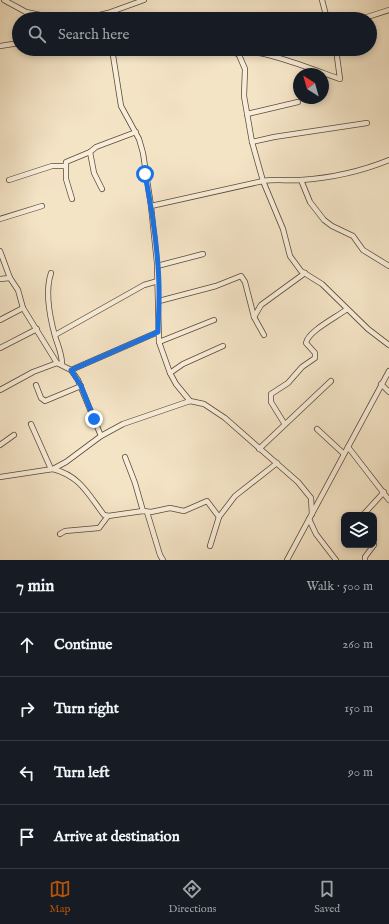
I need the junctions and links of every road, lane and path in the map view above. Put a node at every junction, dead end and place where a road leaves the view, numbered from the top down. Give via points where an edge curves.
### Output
1 (4, 0) edge
2 (144, 0) edge
3 (322, 0) edge
4 (389, 10) edge
5 (26, 12) edge
6 (111, 12) edge
7 (325, 12) edge
8 (377, 14) edge
9 (12, 44) edge
10 (0, 46) edge
11 (113, 56) edge
12 (239, 56) edge
13 (271, 56) edge
14 (337, 56) edge
15 (293, 103) edge
16 (247, 114) junction
17 (367, 123) dead end
18 (136, 132) junction
19 (252, 142) junction
20 (90, 152) junction
21 (389, 160) edge
22 (65, 166) junction
23 (10, 180) dead end
24 (301, 180) junction
25 (263, 181) junction
26 (102, 189) dead end
27 (72, 198) dead end
28 (42, 206) dead end
29 (152, 206) junction
30 (0, 219) edge
31 (0, 251) edge
32 (203, 254) dead end
33 (157, 266) junction
34 (389, 266) edge
35 (305, 272) junction
36 (51, 273) dead end
37 (10, 278) junction
38 (0, 279) edge
39 (158, 281) junction
40 (159, 301) junction
41 (23, 308) junction
42 (347, 309) junction
43 (254, 317) junction
44 (0, 320) edge
45 (214, 320) dead end
46 (37, 330) junction
47 (158, 332) junction
48 (54, 334) junction
49 (264, 335) dead end
50 (159, 342) junction
51 (389, 345) edge
52 (223, 346) dead end
53 (0, 348) edge
54 (60, 363) junction
55 (71, 370) junction
56 (389, 371) edge
57 (170, 373) junction
58 (331, 381) dead end
59 (381, 384) junction
60 (36, 385) dead end
61 (81, 386) junction
62 (0, 390) edge
63 (183, 392) junction
64 (389, 392) edge
65 (190, 401) junction
66 (181, 404) junction
67 (284, 423) junction
68 (31, 424) dead end
69 (317, 429) dead end
70 (14, 435) dead end
71 (101, 436) junction
72 (0, 445) edge
73 (348, 446) junction
74 (259, 449) junction
75 (344, 454) junction
76 (124, 457) dead end
77 (277, 463) junction
78 (52, 469) junction
79 (0, 477) edge
80 (384, 492) junction
81 (389, 500) edge
82 (145, 512) junction
83 (366, 512) edge
84 (108, 516) junction
85 (219, 517) junction
86 (311, 517) junction
87 (60, 534) dead end
88 (210, 546) dead end
89 (371, 548) edge
90 (164, 560) edge
91 (287, 560) edge
92 (336, 560) edge
93 (365, 560) edge

1 - 5 street
2 - 6 street
3 - 7 street
4 - 8 street
9 - 10 street
11 - 18 street via 121,106
12 - 16 street via 245,68 244,96
13 - 14 street via 340,79
15 - 16 street
16 - 19 street
17 - 19 street
18 - 20 street via 96,147
18 - 29 street via 143,152
19 - 25 street
20 - 22 street via 66,162
20 - 26 street via 94,173
21 - 24 street via 372,167
22 - 23 street via 52,166
22 - 27 street
24 - 25 street
24 - 34 street via 310,202 324,220 353,236 363,250
25 - 29 street
25 - 35 street via 283,229 290,256
28 - 30 street
29 - 33 street
31 - 37 street
32 - 33 street
33 - 39 street
35 - 42 street via 322,284
35 - 43 street via 261,305
36 - 48 street via 49,287
37 - 38 street
37 - 41 street via 18,290
39 - 40 street
39 - 48 street via 144,285
40 - 43 street via 216,286 241,276
40 - 47 street
41 - 44 street
41 - 46 street
42 - 51 street
42 - 67 street via 320,327 308,339 306,343 315,353 315,358 302,367 288,383 271,394 271,402
43 - 49 street
45 - 50 street
46 - 53 street
46 - 54 street
47 - 50 street
47 - 55 street
48 - 54 street
50 - 57 street
52 - 57 street via 183,364
54 - 55 street
54 - 62 street via 33,372
55 - 61 street
56 - 59 street
57 - 63 street
58 - 67 street
59 - 64 street
59 - 73 street
60 - 61 street via 44,401
61 - 71 street
63 - 65 street
63 - 66 street
65 - 66 street
65 - 74 street via 204,404 219,414
66 - 71 street via 123,424
67 - 74 street
68 - 78 street
69 - 75 street
70 - 72 street
71 - 78 street via 66,462
73 - 75 street
73 - 80 street
74 - 77 street
75 - 86 street
76 - 82 street
77 - 85 street via 235,496
77 - 86 street via 311,498
78 - 79 street
78 - 84 street via 66,472 82,484 104,515
80 - 81 street
80 - 83 street
82 - 84 street
82 - 85 street via 170,508 184,511 207,501
82 - 90 street
84 - 87 street via 99,528 65,531
85 - 88 street
86 - 91 street
86 - 92 street via 316,534
89 - 93 street

